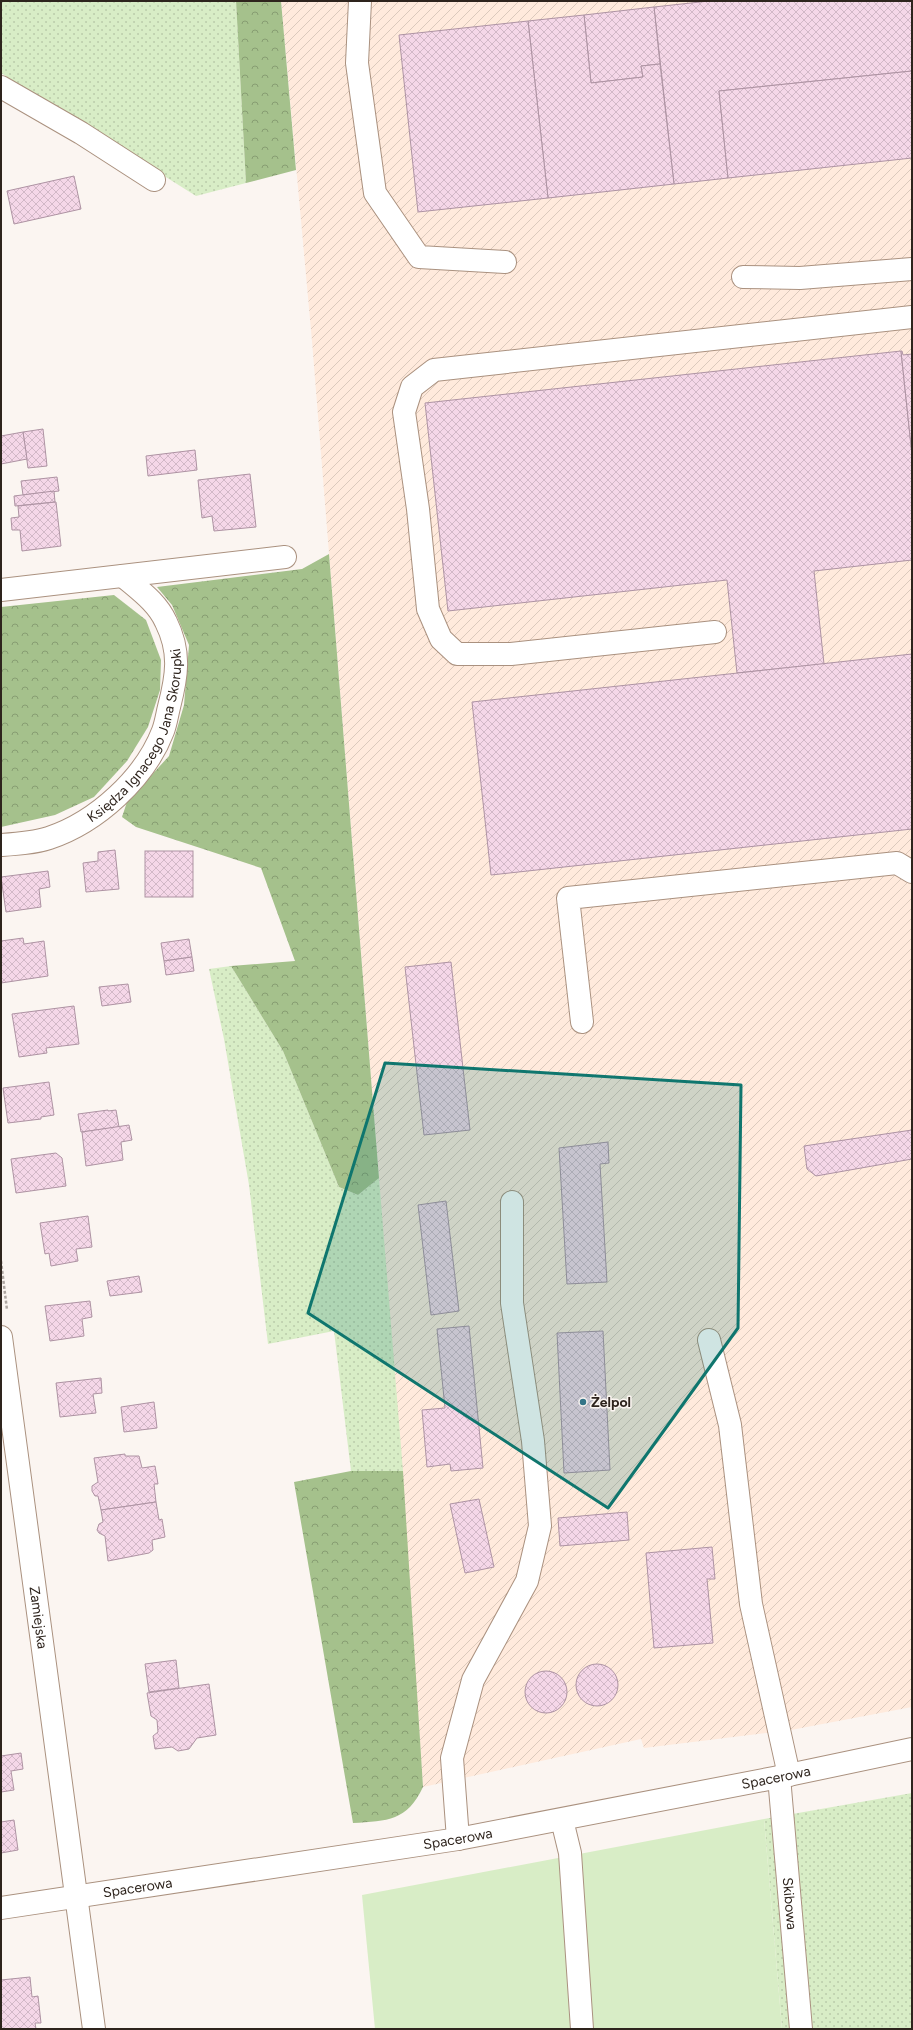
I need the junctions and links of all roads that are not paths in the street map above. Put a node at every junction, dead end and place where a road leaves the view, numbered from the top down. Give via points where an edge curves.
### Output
1 (360, 1) edge
2 (1, 87) edge
3 (154, 180) dead end
4 (505, 262) dead end
5 (912, 269) edge
6 (744, 277) dead end
7 (912, 317) edge
8 (284, 557) dead end
9 (123, 576) junction
10 (1, 590) edge
11 (715, 632) dead end
12 (1, 845) edge
13 (912, 872) edge
14 (582, 1022) dead end
15 (512, 1202) dead end
16 (1, 1337) edge
17 (709, 1340) dead end
18 (912, 1749) edge
19 (784, 1776) junction
20 (562, 1820) junction
21 (458, 1839) junction
22 (78, 1898) junction
23 (1, 1908) edge
24 (94, 2029) edge
25 (582, 2029) edge
26 (801, 2029) edge

1 - 4 street via 357,63 375,193 419,257
2 - 3 street via 81,133
5 - 6 street via 800,278
7 - 11 street via 434,370 412,387 404,412 418,509 428,610 441,639 457,654 511,654
8 - 9 street
9 - 10 street
9 - 12 street, Księdza Ignacego Jana Skorupki via 152,601 166,621 174,642 176,685 163,730 141,770 94,816 49,838
13 - 14 street via 897,863 568,898
15 - 21 street via 512,1303 533,1441 540,1526 526,1581 473,1680 452,1758
16 - 22 street, Zamiejska
17 - 19 street, Skibowa via 730,1425 751,1604
18 - 19 street, Spacerowa
19 - 20 street, Spacerowa
19 - 26 street, Skibowa
20 - 21 street, Spacerowa
20 - 25 street via 570,1854
21 - 22 street, Spacerowa
22 - 23 street, Spacerowa
22 - 24 street, Zamiejska

